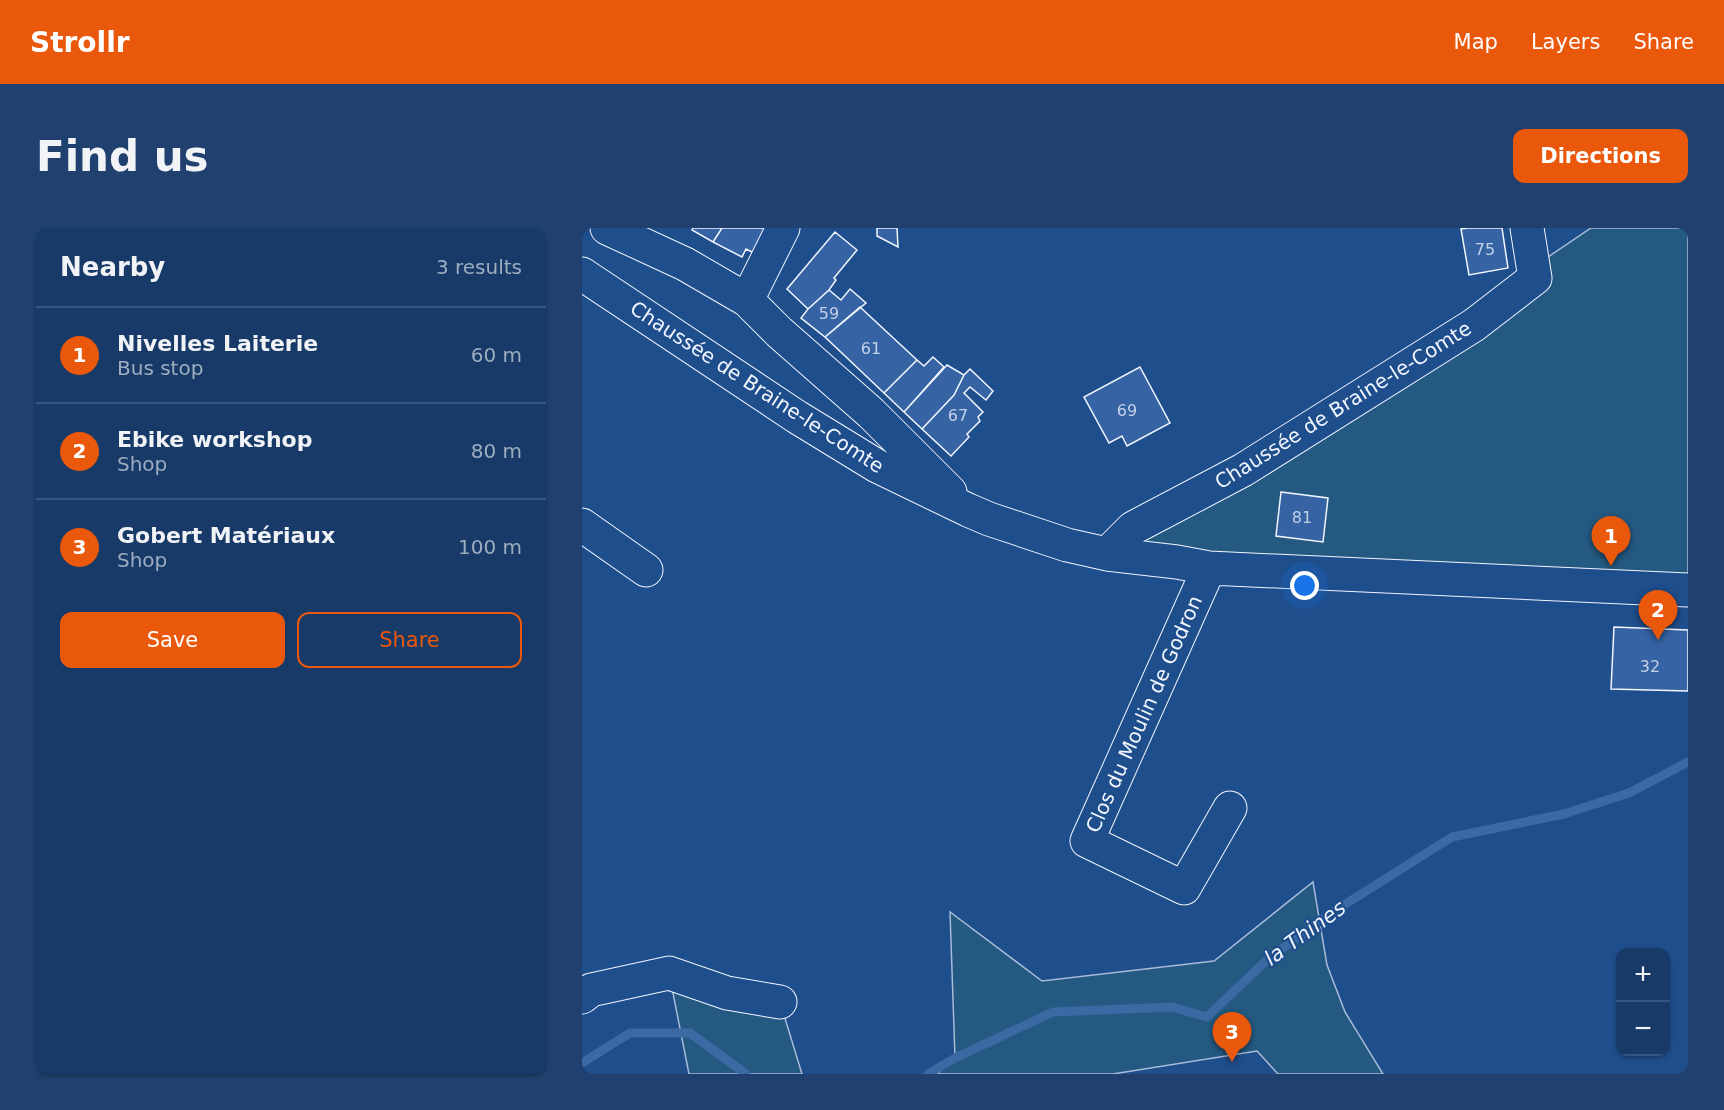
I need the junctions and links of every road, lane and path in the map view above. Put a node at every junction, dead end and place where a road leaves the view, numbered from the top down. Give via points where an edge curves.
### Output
1 (608, 228) edge
2 (783, 228) edge
3 (1527, 228) edge
4 (582, 274) edge
5 (747, 300) junction
6 (968, 510) junction
7 (582, 525) edge
8 (1107, 555) junction
9 (1209, 568) junction
10 (646, 570) dead end
11 (1688, 590) edge
12 (1230, 808) dead end
13 (582, 998) edge
14 (780, 1002) dead end

1 - 5 street, Chaussée de Braine-le-Comte via 685,264
2 - 5 street
3 - 8 street, Chaussée de Braine-le-Comte via 1535,278 1474,325 1243,470 1133,528
4 - 6 street, Chaussée de Braine-le-Comte via 807,424 877,466
5 - 6 street, Chaussée de Braine-le-Comte via 871,413
6 - 8 street, Chaussée de Braine-le-Comte
7 - 10 street
8 - 9 street, Chaussée de Braine-le-Comte
9 - 11 street, Chaussée de Braine-le-Comte
9 - 12 street, Clos du Moulin de Godron via 1087,841 1184,888
13 - 14 street via 591,990 669,973 727,993

